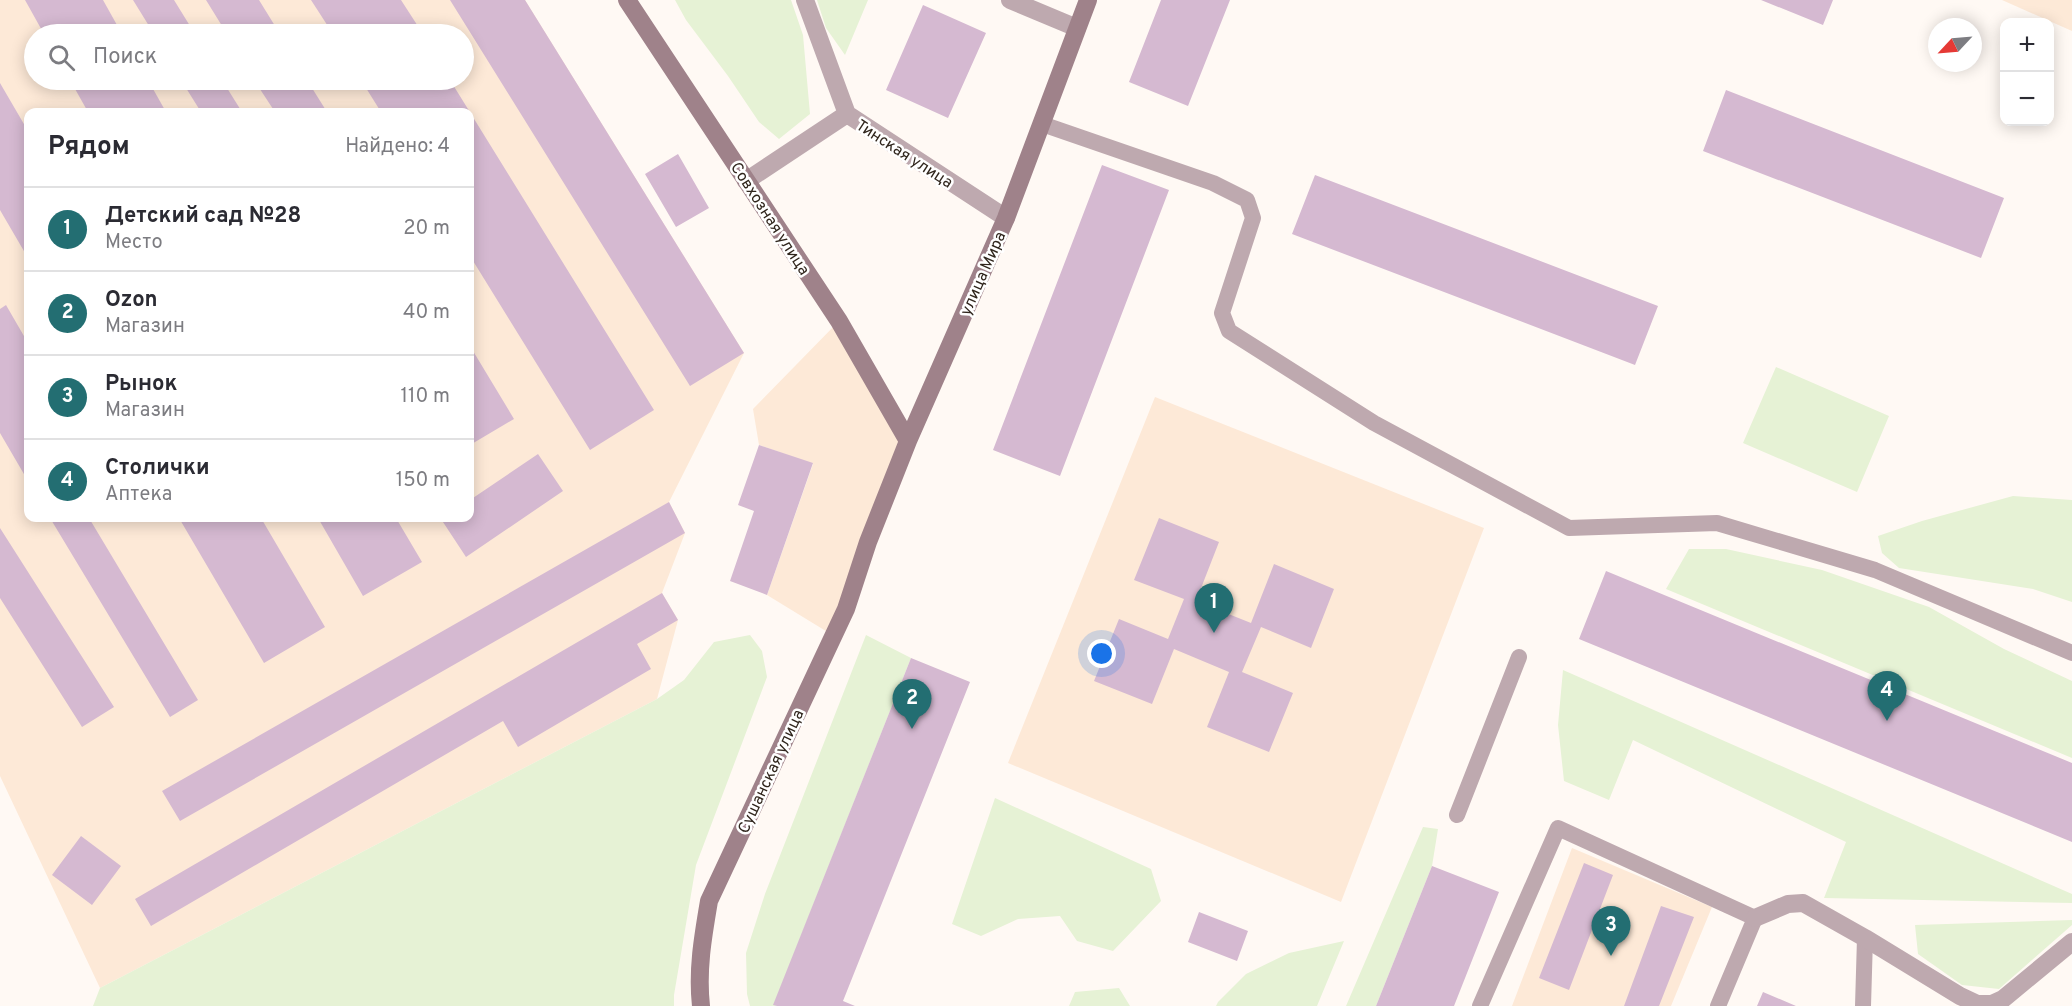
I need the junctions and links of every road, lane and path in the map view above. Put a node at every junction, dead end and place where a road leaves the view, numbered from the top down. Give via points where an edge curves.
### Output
1 (627, 0) edge
2 (805, 0) edge
3 (1010, 0) edge
4 (1088, 0) edge
5 (1077, 28) junction
6 (847, 114) junction
7 (1042, 124) junction
8 (746, 181) junction
9 (1006, 218) junction
10 (908, 441) junction
11 (868, 542) joint
12 (2072, 653) edge
13 (1519, 657) dead end
14 (1457, 815) dead end
15 (1755, 918) junction
16 (1865, 938) junction
17 (2072, 942) edge
18 (701, 1006) edge
19 (1480, 1006) edge
20 (1718, 1006) edge
21 (1863, 1006) edge

1 - 8 main road, Совхозная улица
2 - 6 street, Тинская улица
3 - 5 street
4 - 5 main road, улица Мира
5 - 7 main road, улица Мира
6 - 8 street
6 - 9 street, Тинская улица
7 - 9 main road, улица Мира
7 - 12 lane via 1213,183 1247,201 1253,218 1222,313 1229,331 1374,423 1569,528 1717,523 1875,570
8 - 10 main road, Совхозная улица via 839,321
9 - 10 main road, улица Мира
10 - 11 main road, улица Мира
11 - 18 main road, Сушанская улица via 842,618 709,900 698,980
13 - 14 lane
15 - 16 street via 1788,904 1803,903
15 - 19 lane via 1558,828
15 - 20 lane
16 - 17 street via 1977,1004 2003,999
16 - 21 lane

